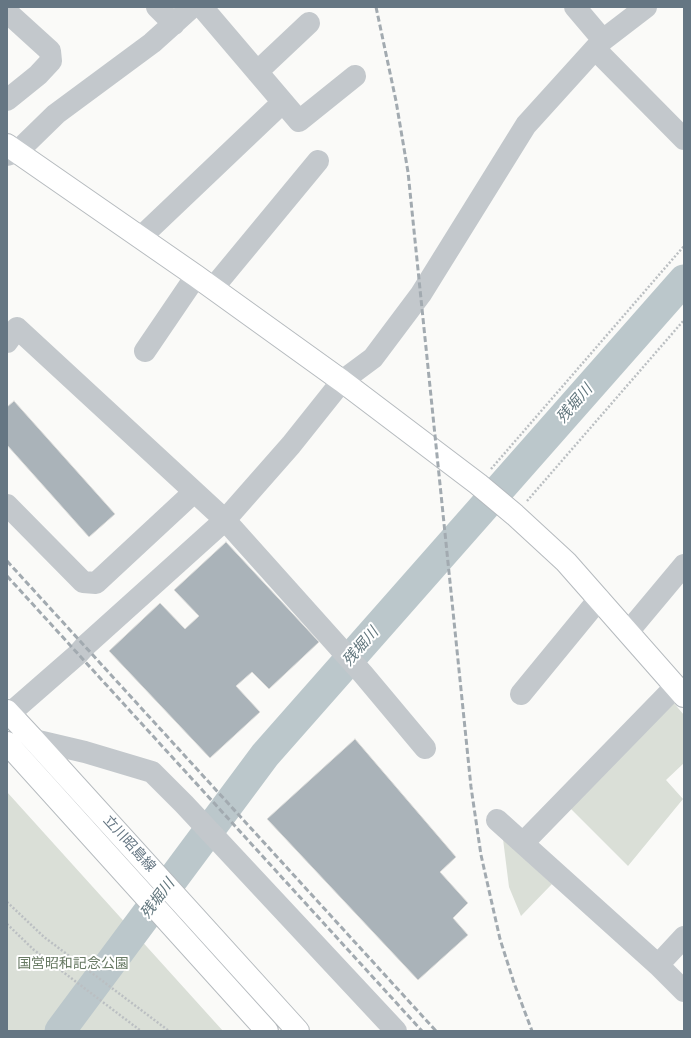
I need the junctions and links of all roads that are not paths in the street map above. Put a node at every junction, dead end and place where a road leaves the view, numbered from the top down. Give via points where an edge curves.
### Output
1 (157, 7) edge
2 (192, 7) edge
3 (202, 7) edge
4 (575, 7) edge
5 (646, 7) edge
6 (7, 12) edge
7 (308, 23) dead end
8 (174, 24) junction
9 (599, 45) junction
10 (257, 72) junction
11 (355, 76) dead end
12 (7, 100) edge
13 (282, 102) junction
14 (684, 139) edge
15 (10, 150) edge
16 (318, 161) dead end
17 (141, 237) junction
18 (205, 282) junction
19 (12, 335) edge
20 (145, 351) dead end
21 (342, 381) junction
22 (194, 492) junction
23 (7, 505) edge
24 (225, 520) junction
25 (684, 565) edge
26 (599, 599) junction
27 (628, 632) junction
28 (680, 691) edge
29 (521, 694) dead end
30 (8, 714) edge
31 (34, 740) junction
32 (7, 743) edge
33 (425, 748) dead end
34 (497, 820) dead end
35 (524, 843) junction
36 (684, 937) edge
37 (658, 965) junction
38 (684, 991) edge
39 (267, 1031) edge
40 (298, 1031) edge
41 (396, 1031) edge

1 - 8 street
2 - 8 street
3 - 10 street
4 - 9 street
5 - 9 street
6 - 12 street via 50,51 51,61
7 - 10 street
8 - 15 street
9 - 14 street
9 - 21 street via 526,125 421,294 373,358
10 - 13 street
11 - 13 street via 299,121
13 - 17 street
15 - 17 main road
16 - 18 street
17 - 18 main road
18 - 20 street
18 - 21 main road
19 - 22 street
21 - 24 street via 291,445
21 - 26 main road via 515,515 566,562
22 - 23 street via 96,583 83,582
22 - 24 street
24 - 30 street
24 - 33 street via 363,674
25 - 27 street
26 - 27 main road
26 - 29 street
27 - 28 main road
28 - 35 street
30 - 31 main road, 立川昭島線
31 - 40 main road, 立川昭島線
31 - 41 street via 152,772
32 - 39 main road, 立川昭島線
34 - 35 street
35 - 37 street
36 - 37 street
37 - 38 street

